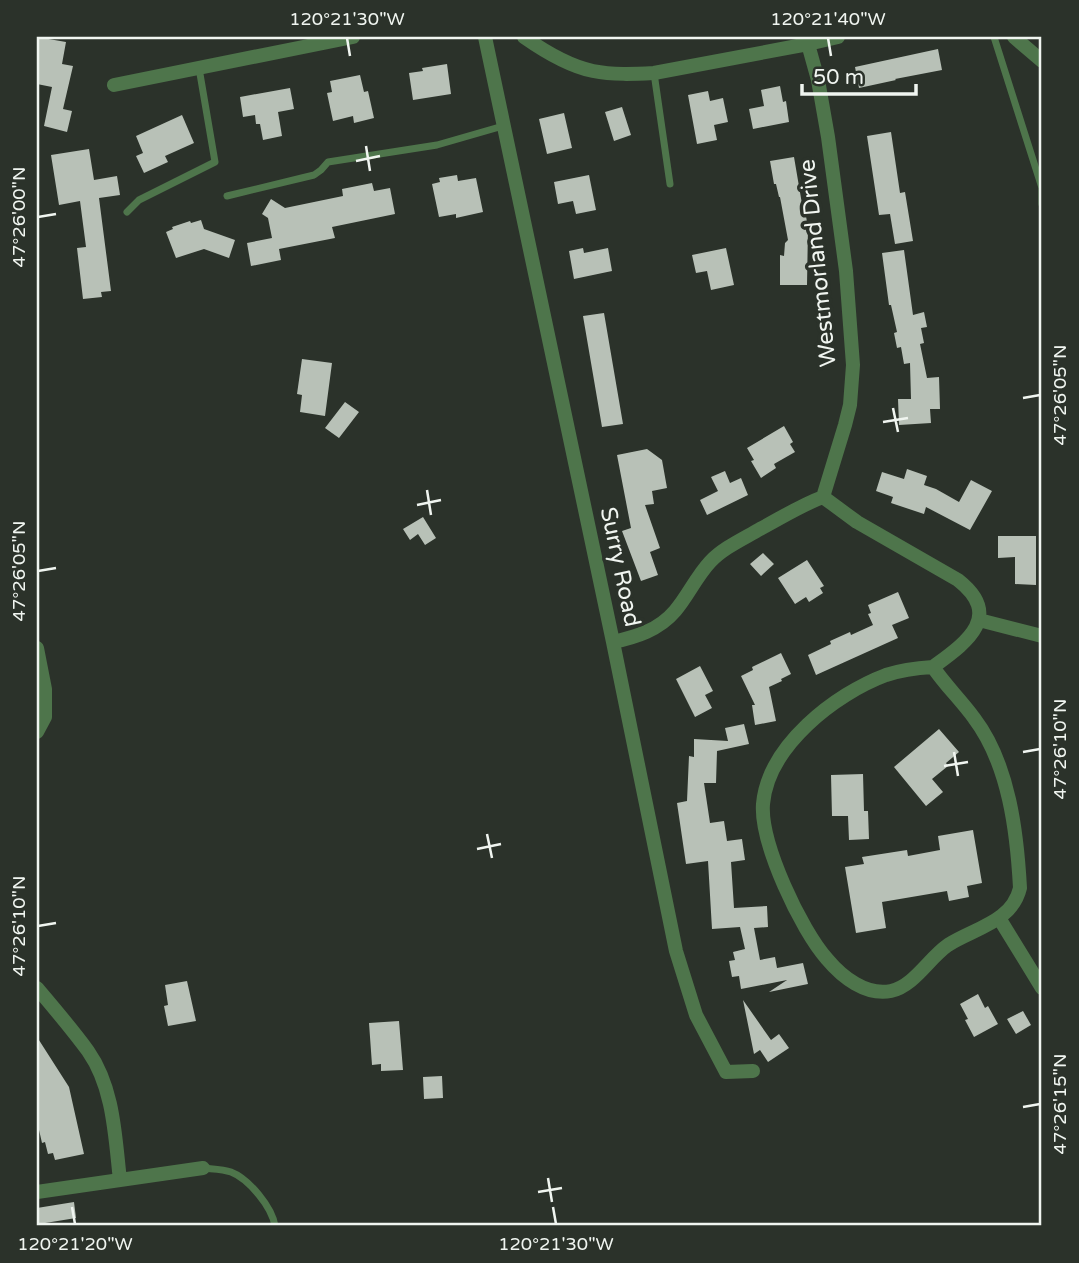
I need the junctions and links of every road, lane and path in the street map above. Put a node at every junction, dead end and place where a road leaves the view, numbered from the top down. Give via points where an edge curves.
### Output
1 (353, 37) edge
2 (485, 37) edge
3 (524, 37) edge
4 (838, 37) edge
5 (994, 37) edge
6 (1014, 37) edge
7 (808, 44) junction
8 (1042, 61) edge
9 (199, 68) junction
10 (654, 73) junction
11 (114, 85) dead end
12 (504, 126) junction
13 (670, 184) dead end
14 (227, 196) dead end
15 (1042, 204) edge
16 (127, 212) dead end
17 (823, 498) junction
18 (979, 620) junction
19 (1042, 636) edge
20 (613, 642) junction
21 (37, 648) edge
22 (933, 667) junction
23 (37, 732) edge
24 (999, 918) junction
25 (37, 988) edge
26 (1042, 988) edge
27 (752, 1071) dead end
28 (203, 1168) joint
29 (120, 1180) junction
30 (37, 1192) edge
31 (275, 1226) edge

1 - 9 street
2 - 12 street, Surry Road
3 - 10 street via 592,71
4 - 7 street
5 - 15 lane via 1042,188
6 - 8 street
7 - 10 street
7 - 17 street, Westmorland Drive via 828,137 853,365 848,415
9 - 11 street
9 - 16 lane via 215,162 139,200
10 - 13 lane
12 - 14 lane via 437,145 328,162 314,175
12 - 20 street, Surry Road
17 - 18 street via 965,586 976,602
17 - 20 street via 740,540 712,560 663,622 635,637
18 - 19 street
18 - 22 street via 968,640
20 - 27 street, Surry Road via 676,951 696,1015 726,1072
21 - 23 street via 45,688 45,717
22 - 24 street via 984,733 1006,790 1020,888 1014,905
22 - 24 street via 887,675 853,691 794,740 775,765 764,793 763,818 770,848 794,905 826,959 867,989 892,991 903,986 946,947
24 - 26 street
25 - 29 street via 89,1053 106,1087
28 - 29 street
28 - 31 lane via 232,1172 252,1187 266,1202
29 - 30 street

